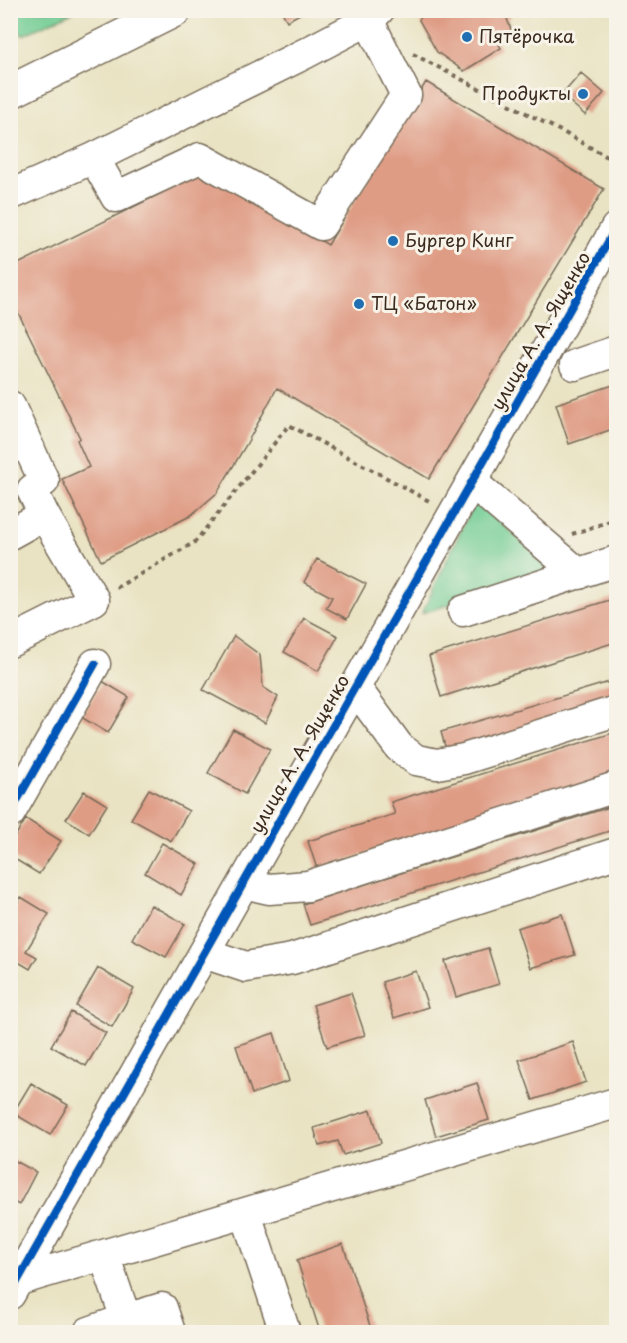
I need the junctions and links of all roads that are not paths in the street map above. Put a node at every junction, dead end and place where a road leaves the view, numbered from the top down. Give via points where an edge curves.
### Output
1 (133, 10) edge
2 (175, 10) edge
3 (371, 18) edge
4 (10, 72) edge
5 (10, 92) edge
6 (94, 158) junction
7 (10, 195) edge
8 (616, 228) edge
9 (616, 351) edge
10 (575, 365) dead end
11 (10, 406) edge
12 (472, 482) junction
13 (44, 515) junction
14 (10, 534) edge
15 (616, 561) edge
16 (579, 574) junction
17 (463, 611) dead end
18 (10, 642) edge
19 (95, 664) dead end
20 (356, 687) junction
21 (616, 711) edge
22 (616, 787) edge
23 (10, 813) edge
24 (616, 853) edge
25 (244, 883) junction
26 (204, 953) junction
27 (616, 1103) edge
28 (246, 1214) junction
29 (104, 1255) junction
30 (15, 1287) edge
31 (126, 1319) junction
32 (89, 1332) edge
33 (170, 1332) edge
34 (285, 1332) edge

1 - 4 main road
2 - 5 main road
3 - 6 street
3 - 6 street via 406,95 321,225 200,158 116,197
6 - 7 street
8 - 12 street, улица А. А. Ященко
9 - 10 street
11 - 13 street via 44,481 32,490
12 - 16 street
12 - 20 street, улица А. А. Ященко
13 - 14 street
13 - 18 street via 94,600
15 - 16 street
16 - 17 street
19 - 23 street
20 - 21 street via 399,747 416,760 436,764 464,759
20 - 25 street, улица А. А. Ященко
22 - 25 street via 308,886 269,889
24 - 26 street via 292,959 246,967
25 - 26 street, улица А. А. Ященко
26 - 30 street, улица А. А. Ященко
27 - 28 street
28 - 29 street
28 - 34 street
29 - 30 street
29 - 31 street
31 - 32 street
31 - 33 street via 162,1308

